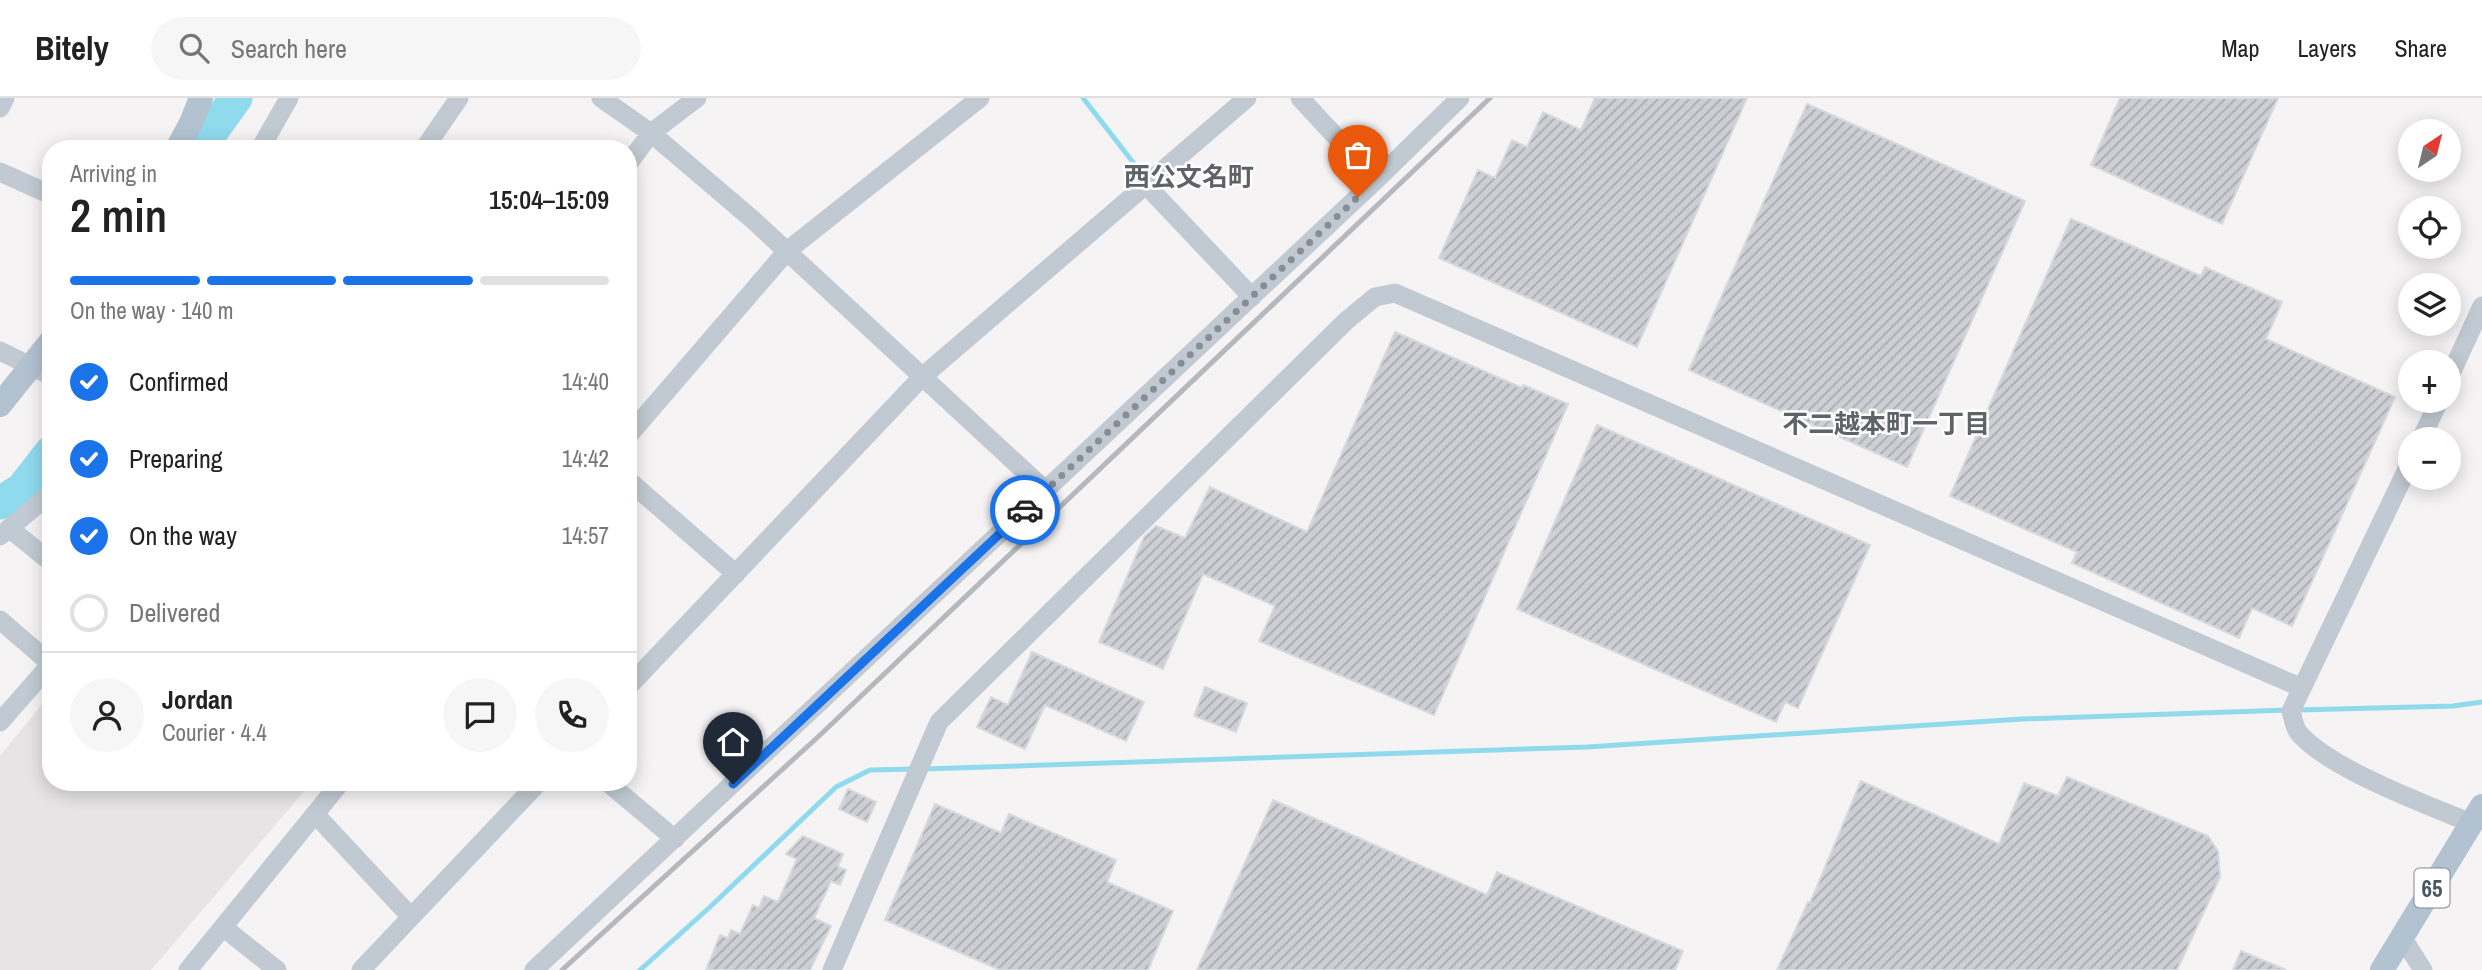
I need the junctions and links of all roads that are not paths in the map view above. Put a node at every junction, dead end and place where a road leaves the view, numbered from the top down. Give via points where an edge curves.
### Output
1 (5, 98) edge
2 (201, 98) edge
3 (289, 98) edge
4 (459, 98) edge
5 (601, 98) edge
6 (696, 98) edge
7 (980, 98) edge
8 (1247, 98) edge
9 (1300, 98) edge
10 (1460, 98) edge
11 (0, 108) edge
12 (651, 133) junction
13 (182, 140) edge
14 (266, 140) edge
15 (430, 140) edge
16 (637, 152) edge
17 (0, 172) edge
18 (1376, 180) junction
19 (1146, 185) junction
20 (42, 191) edge
21 (787, 251) junction
22 (1252, 297) junction
23 (2482, 306) edge
24 (0, 351) edge
25 (2461, 352) edge
26 (41, 371) edge
27 (922, 377) junction
28 (0, 405) edge
29 (637, 426) edge
30 (637, 488) edge
31 (2398, 488) edge
32 (1046, 491) junction
33 (42, 501) edge
34 (5, 532) edge
35 (42, 556) edge
36 (736, 574) junction
37 (0, 620) edge
38 (42, 656) edge
39 (42, 672) edge
40 (637, 678) edge
41 (2302, 688) junction
42 (6, 702) edge
43 (0, 722) edge
44 (334, 791) edge
45 (530, 791) edge
46 (618, 791) edge
47 (2479, 811) edge
48 (315, 814) junction
49 (675, 839) junction
50 (411, 917) junction
51 (223, 926) junction
52 (2402, 937) junction
53 (187, 970) edge
54 (277, 970) edge
55 (361, 970) edge
56 (534, 970) edge
57 (832, 970) edge
58 (2382, 970) edge
59 (2423, 970) edge

1 - 11 street
2 - 13 main road
3 - 14 street
4 - 15 street
5 - 12 street
6 - 12 street
7 - 21 street
8 - 19 street
9 - 18 street
10 - 18 street
12 - 16 street
12 - 21 street
17 - 20 street
18 - 22 street
19 - 22 street
19 - 27 street
21 - 27 street
21 - 29 street
22 - 32 street
23 - 25 street
24 - 26 street
26 - 28 main road
27 - 32 street
27 - 36 street
30 - 36 street
31 - 41 street
32 - 49 street
33 - 34 street
34 - 35 street
36 - 40 street
37 - 38 street
39 - 42 street
41 - 47 street via 2291,711 2297,730 2324,754 2404,795
41 - 57 street via 1395,293 1375,297 1346,321 939,722
42 - 43 street
44 - 48 street
45 - 50 street
46 - 49 street
47 - 52 main road, 65
48 - 50 street
48 - 51 street
49 - 56 street
50 - 55 street
51 - 53 street
51 - 54 street
52 - 58 main road, 65
52 - 59 street

